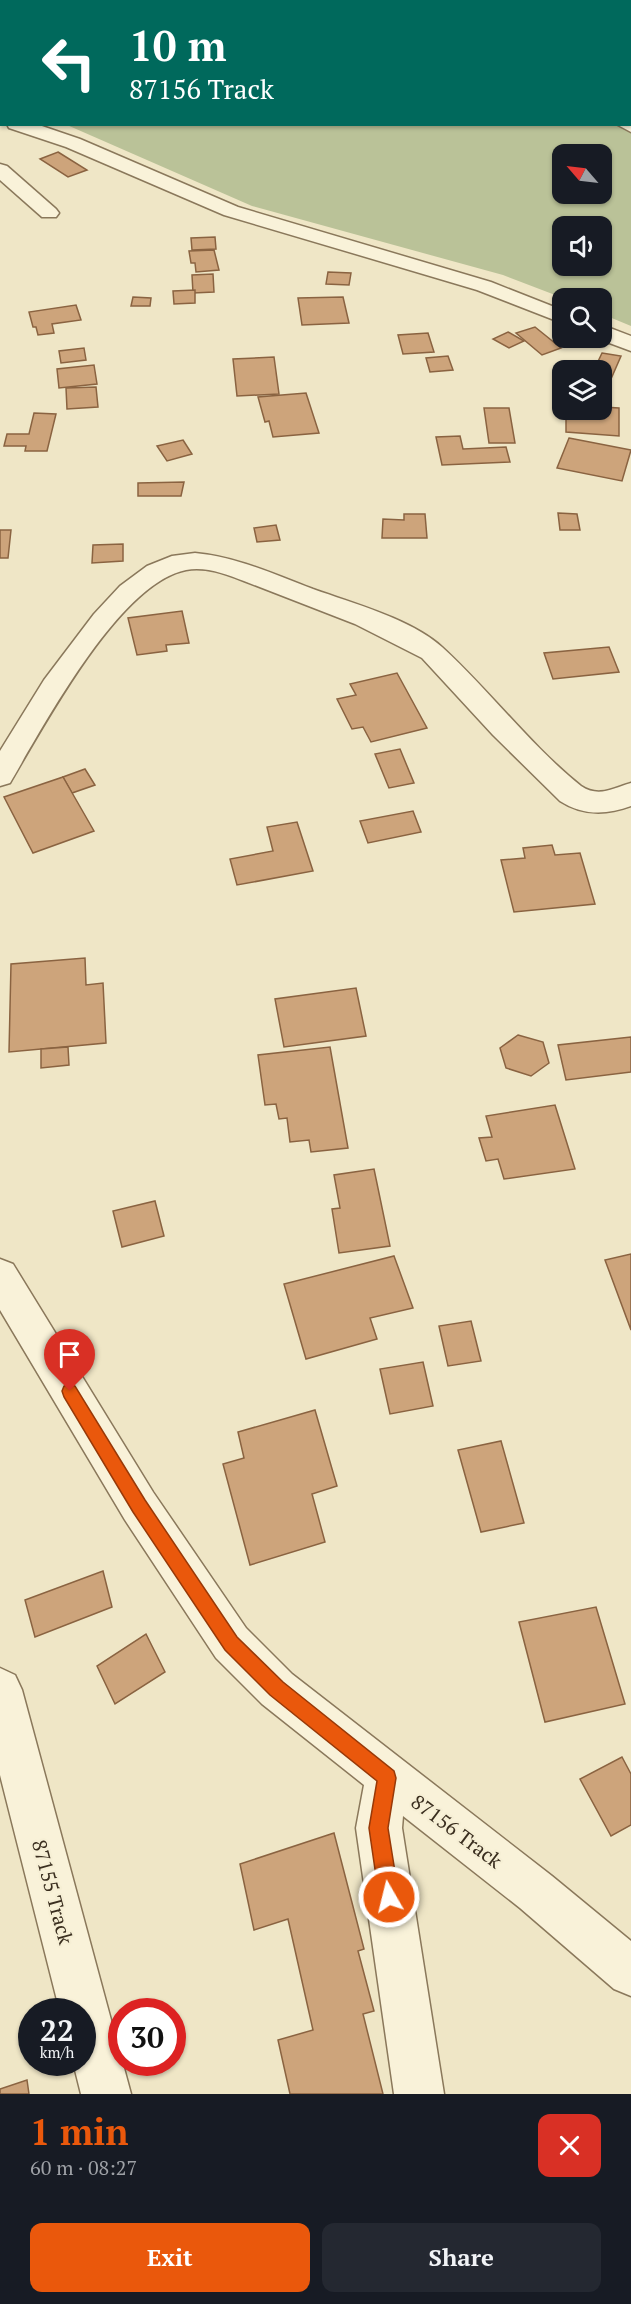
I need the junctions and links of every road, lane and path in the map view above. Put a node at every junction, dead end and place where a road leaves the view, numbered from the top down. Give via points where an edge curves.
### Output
1 (22, 126) edge
2 (0, 170) edge
3 (49, 213) dead end
4 (552, 313) edge
5 (612, 336) edge
6 (631, 344) edge
7 (0, 776) edge
8 (631, 793) edge
9 (0, 1276) edge
10 (0, 1690) edge
11 (387, 1778) junction
12 (631, 1972) edge
13 (106, 2094) edge
14 (419, 2094) edge

1 - 4 street via 73,142 231,211 484,286
2 - 3 street
5 - 6 street
7 - 8 street via 62,676 122,599 150,574 181,562 200,562 279,586 416,642 431,652 512,740 574,796 603,803
9 - 11 street, 87156 Track via 139,1506 231,1643 277,1689
10 - 13 street, 87155 Track
11 - 12 street, 87156 Track via 536,1892
11 - 14 street via 379,1828

